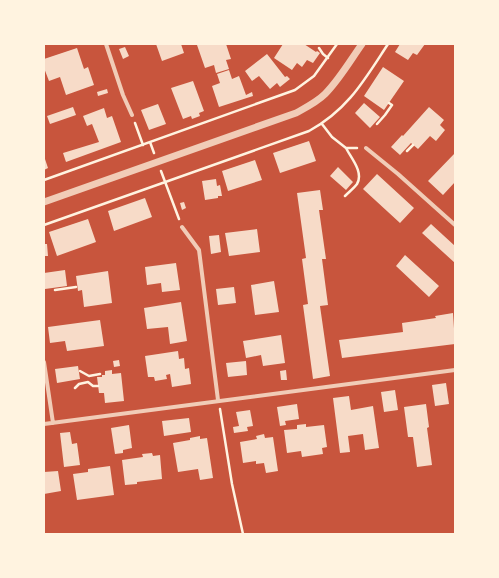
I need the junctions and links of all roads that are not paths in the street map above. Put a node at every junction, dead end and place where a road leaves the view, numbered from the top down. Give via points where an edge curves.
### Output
1 (106, 44) edge
2 (362, 44) edge
3 (132, 116) road end
4 (366, 148) road end
5 (44, 202) edge
6 (455, 225) edge
7 (182, 227) road end
8 (44, 362) edge
9 (455, 370) edge
10 (218, 400) junction
11 (53, 423) junction
12 (44, 424) edge

1 - 3 street
2 - 5 street via 324,95 296,113
4 - 6 street
7 - 10 street via 199,250
8 - 11 street
9 - 10 street
10 - 11 street
11 - 12 street

